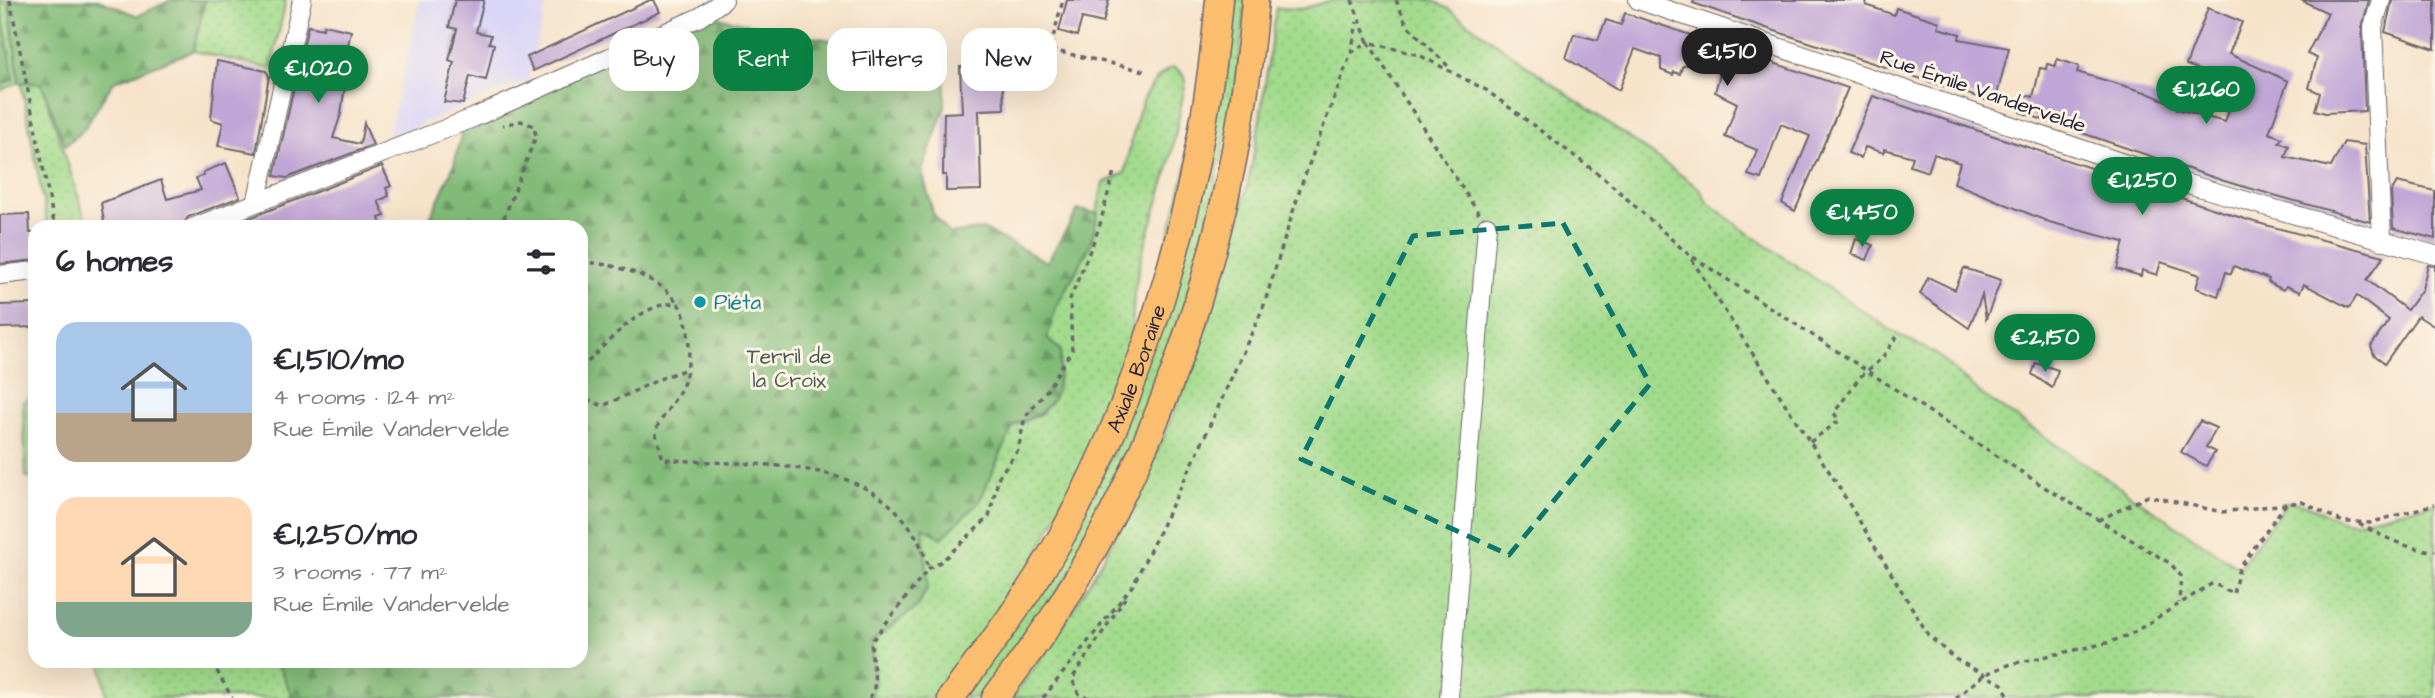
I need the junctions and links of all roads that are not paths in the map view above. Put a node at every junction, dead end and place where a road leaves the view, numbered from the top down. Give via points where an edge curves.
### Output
1 (302, 0) edge
2 (724, 0) edge
3 (1219, 0) edge
4 (1255, 0) edge
5 (1638, 0) edge
6 (2381, 0) edge
7 (256, 203) junction
8 (212, 220) edge
9 (1487, 226) road end
10 (2382, 241) junction
11 (2435, 255) edge
12 (28, 272) edge
13 (0, 275) edge
14 (951, 698) edge
15 (995, 698) edge
16 (1449, 698) edge

1 - 7 street
2 - 7 street via 700,17 474,118
3 - 14 highway, Axiale Boraine via 1206,103 1186,201 1130,386 1086,491 1058,542 1028,593
4 - 15 highway, Axiale Boraine via 1231,168 1175,370 1124,491 1086,563
5 - 10 street, Rue Émile Vandervelde via 2174,180
6 - 10 street via 2373,27
7 - 8 street
9 - 16 street
10 - 11 street, Rue Émile Vandervelde
12 - 13 street

